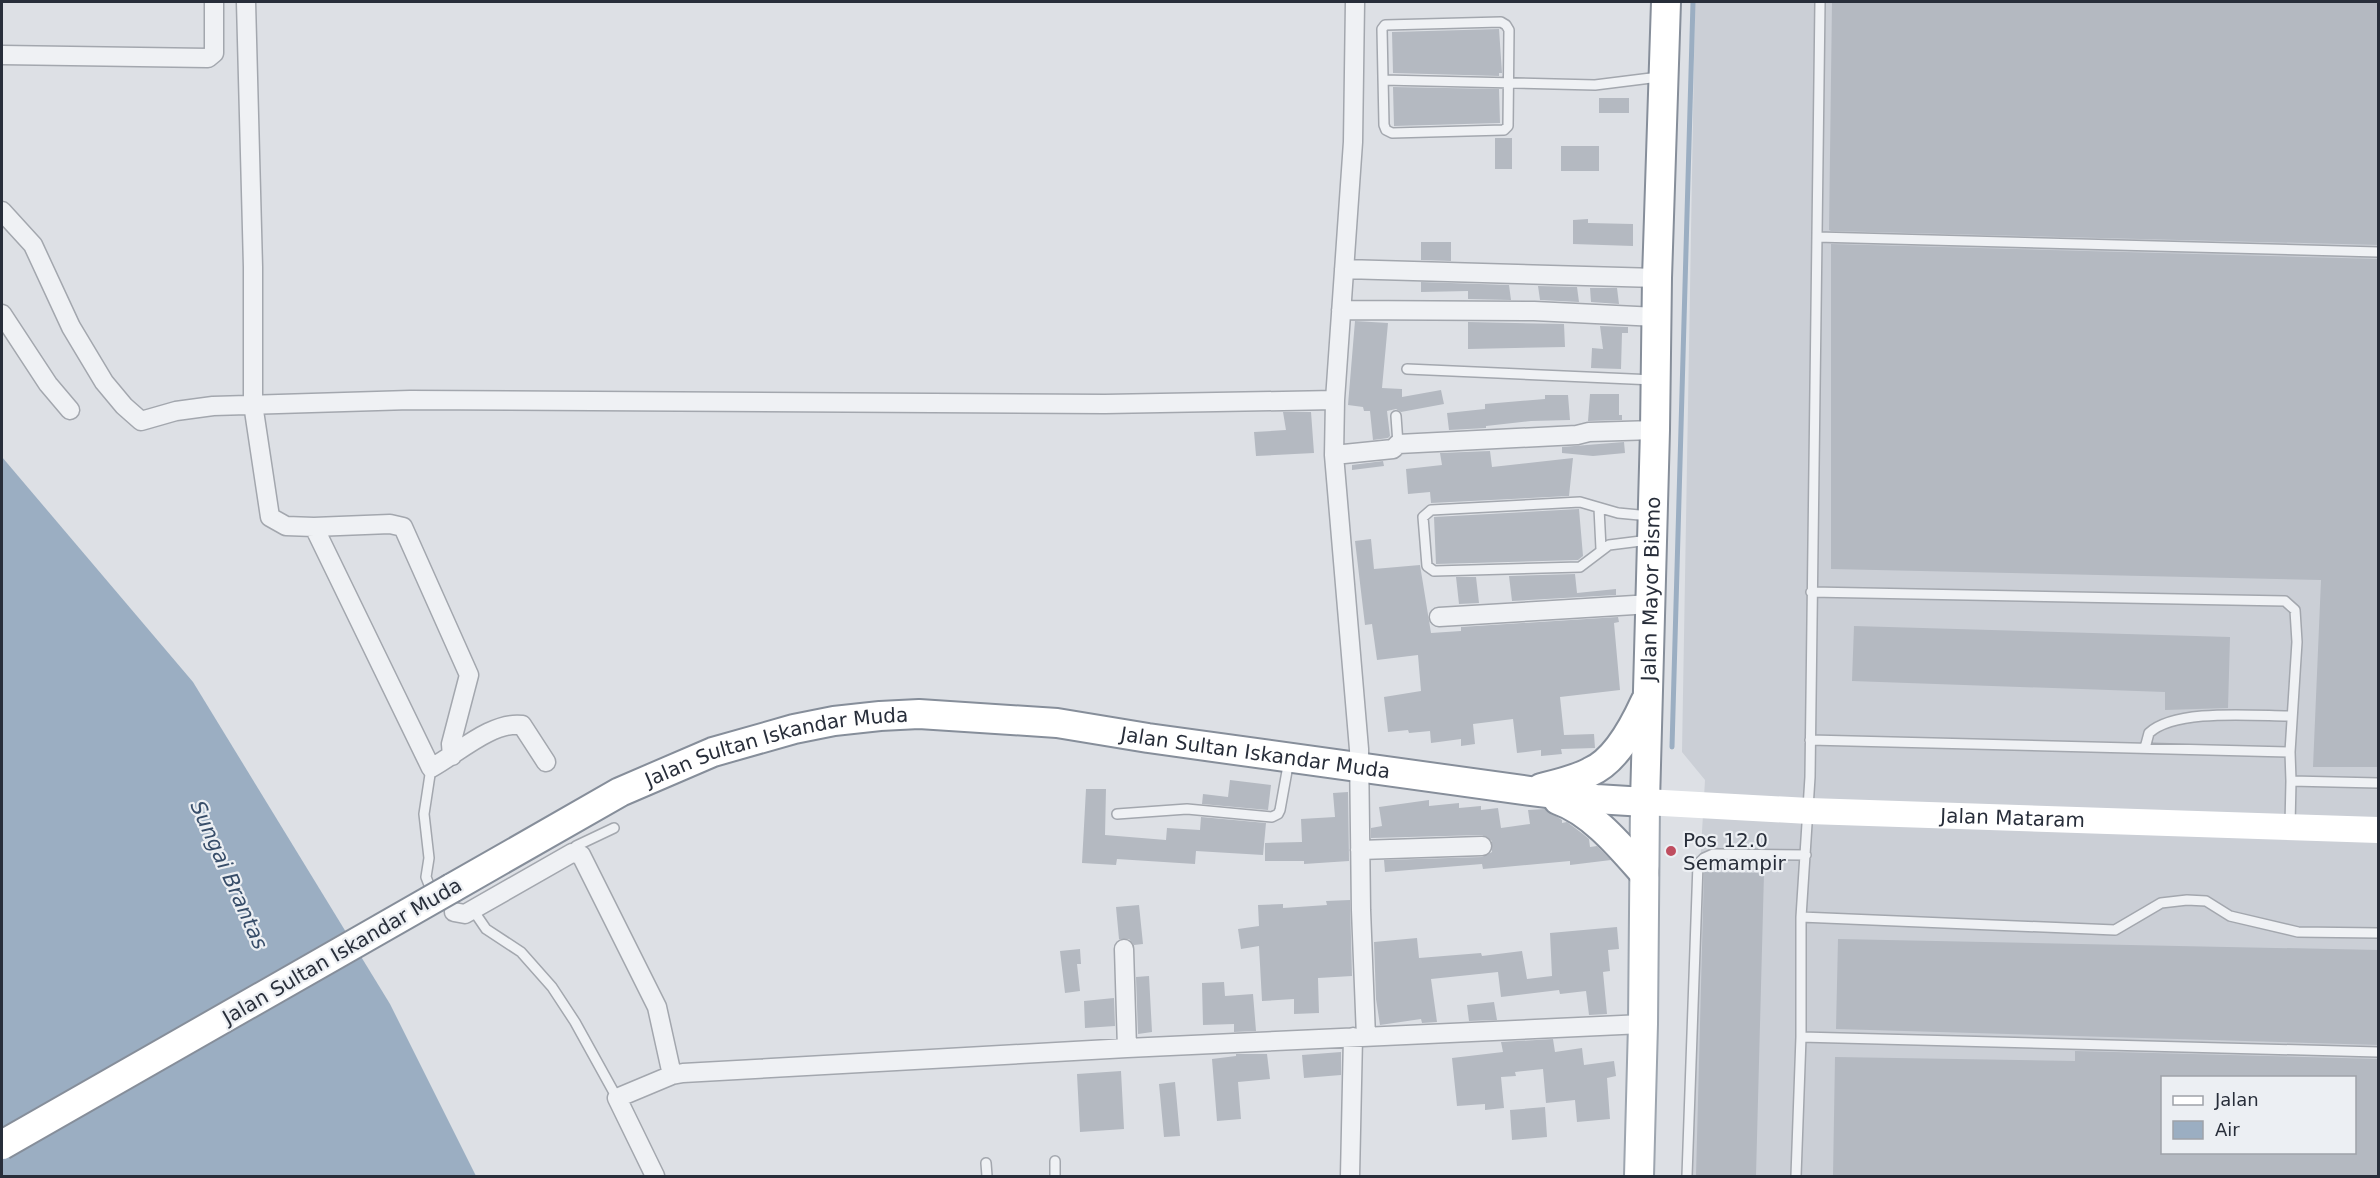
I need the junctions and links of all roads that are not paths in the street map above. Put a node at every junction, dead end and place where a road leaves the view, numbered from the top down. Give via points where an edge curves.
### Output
1 (214, 2) edge
2 (246, 2) edge
3 (1355, 2) edge
4 (1666, 2) edge
5 (1820, 2) edge
6 (2, 55) edge
7 (1664, 76) junction
8 (1383, 80) junction
9 (1510, 82) junction
10 (2, 211) edge
11 (1817, 237) junction
12 (2379, 252) edge
13 (1344, 269) junction
14 (1657, 278) junction
15 (1341, 310) junction
16 (2, 314) edge
17 (1657, 317) junction
18 (1407, 369) dead end
19 (1656, 381) junction
20 (1335, 400) junction
21 (253, 404) junction
22 (70, 410) dead end
23 (1396, 416) dead end
24 (1655, 430) junction
25 (1398, 444) junction
26 (1334, 455) junction
27 (1599, 508) junction
28 (314, 527) junction
29 (1652, 528) junction
30 (1601, 549) junction
31 (1811, 592) junction
32 (1651, 604) junction
33 (1439, 617) dead end
34 (1648, 694) junction
35 (2292, 716) junction
36 (1810, 740) junction
37 (2145, 748) junction
38 (2290, 752) junction
39 (452, 756) junction
40 (1289, 757) junction
41 (546, 762) dead end
42 (1358, 766) junction
43 (431, 768) junction
44 (2291, 781) junction
45 (2379, 783) edge
46 (1530, 791) junction
47 (1645, 802) junction
48 (1809, 811) junction
49 (1117, 814) dead end
50 (2290, 825) junction
51 (614, 828) dead end
52 (2379, 830) edge
53 (1482, 846) dead end
54 (1360, 850) junction
55 (577, 853) junction
56 (1806, 855) junction
57 (1643, 872) junction
58 (448, 903) junction
59 (473, 910) junction
60 (1801, 917) junction
61 (2379, 933) edge
62 (1124, 949) dead end
63 (1643, 1024) junction
64 (1359, 1037) junction
65 (1801, 1037) junction
66 (1127, 1048) junction
67 (2379, 1052) edge
68 (672, 1075) junction
69 (617, 1098) junction
70 (2, 1144) edge
71 (1055, 1161) dead end
72 (986, 1163) dead end
73 (656, 1176) edge
74 (987, 1176) edge
75 (1055, 1176) edge
76 (1350, 1176) edge
77 (1638, 1176) edge
78 (1687, 1176) edge
79 (1796, 1176) edge

1 - 6 street via 214,53 208,58
2 - 21 street
3 - 13 street via 1353,142
4 - 7 main road, Jalan Mayor Bismo
5 - 11 lane
7 - 9 lane via 1596,86
7 - 14 main road, Jalan Mayor Bismo
8 - 9 lane
8 - 9 lane via 1384,125 1392,133 1504,130 1508,126
8 - 9 lane via 1385,25 1501,22 1509,30
10 - 21 street via 33,246 71,327 104,382 139,420 145,422 186,410
11 - 12 lane
11 - 31 lane
13 - 14 street
13 - 15 street
14 - 17 main road, Jalan Mayor Bismo
15 - 17 street via 1534,311
15 - 20 street
16 - 22 street
17 - 19 main road, Jalan Mayor Bismo
18 - 19 lane
19 - 24 main road, Jalan Mayor Bismo
20 - 21 street via 1106,404 410,400
20 - 26 street
21 - 28 street via 270,517 286,526
23 - 25 lane
24 - 25 street
24 - 29 main road, Jalan Mayor Bismo
25 - 26 street via 1393,449
26 - 42 street
27 - 29 lane
27 - 30 lane
27 - 30 lane via 1569,502 1431,510 1423,516 1427,566 1434,571 1575,568 1585,565
28 - 39 street via 403,527 469,675 451,744
28 - 43 street
29 - 30 lane
29 - 32 main road, Jalan Mayor Bismo
31 - 35 lane via 2285,601 2295,610 2297,642
31 - 36 lane
32 - 33 street
32 - 34 main road, Jalan Mayor Bismo
34 - 46 main road via 1636,722 1608,760 1592,772
34 - 47 main road, Jalan Mayor Bismo
35 - 37 lane via 2200,716 2168,721 2149,733
35 - 38 lane
36 - 37 lane
36 - 48 lane
37 - 38 lane
38 - 44 lane
39 - 41 street via 487,732 522,724
39 - 43 street
40 - 42 main road, Jalan Sultan Iskandar Muda
40 - 49 lane via 1280,810 1272,817 1187,809
40 - 58 main road, Jalan Sultan Iskandar Muda via 1057,723 986,717 919,714 834,721 713,752 620,792
42 - 46 main road, Jalan Sultan Iskandar Muda
42 - 54 street
43 - 58 lane via 424,814 429,858 426,877 429,888
44 - 45 lane
44 - 50 lane
46 - 47 main road, Jalan Sultan Iskandar Muda
46 - 57 main road via 1565,803 1588,818
47 - 48 main road, Jalan Mataram
47 - 57 main road, Jalan Mayor Bismo
48 - 50 main road, Jalan Mataram
48 - 56 lane
50 - 52 main road, Jalan Mataram
51 - 55 lane via 576,846
53 - 54 street
54 - 64 street
55 - 59 street
55 - 68 street via 657,1007
56 - 60 lane
56 - 78 lane via 1713,854 1698,864
57 - 63 main road, Jalan Mayor Bismo
58 - 59 street via 465,914
58 - 70 main road, Jalan Sultan Iskandar Muda, bridge
59 - 69 lane via 486,929 520,952 552,987
60 - 61 lane via 2115,930 2161,903 2187,900 2206,901 2230,916 2298,932
60 - 65 lane
62 - 66 street
63 - 64 street
63 - 77 main road, Jalan Mayor Bismo
64 - 66 street
64 - 76 street
65 - 67 lane
65 - 79 lane
66 - 68 street
68 - 69 street
69 - 73 street
71 - 75 lane
72 - 74 lane

